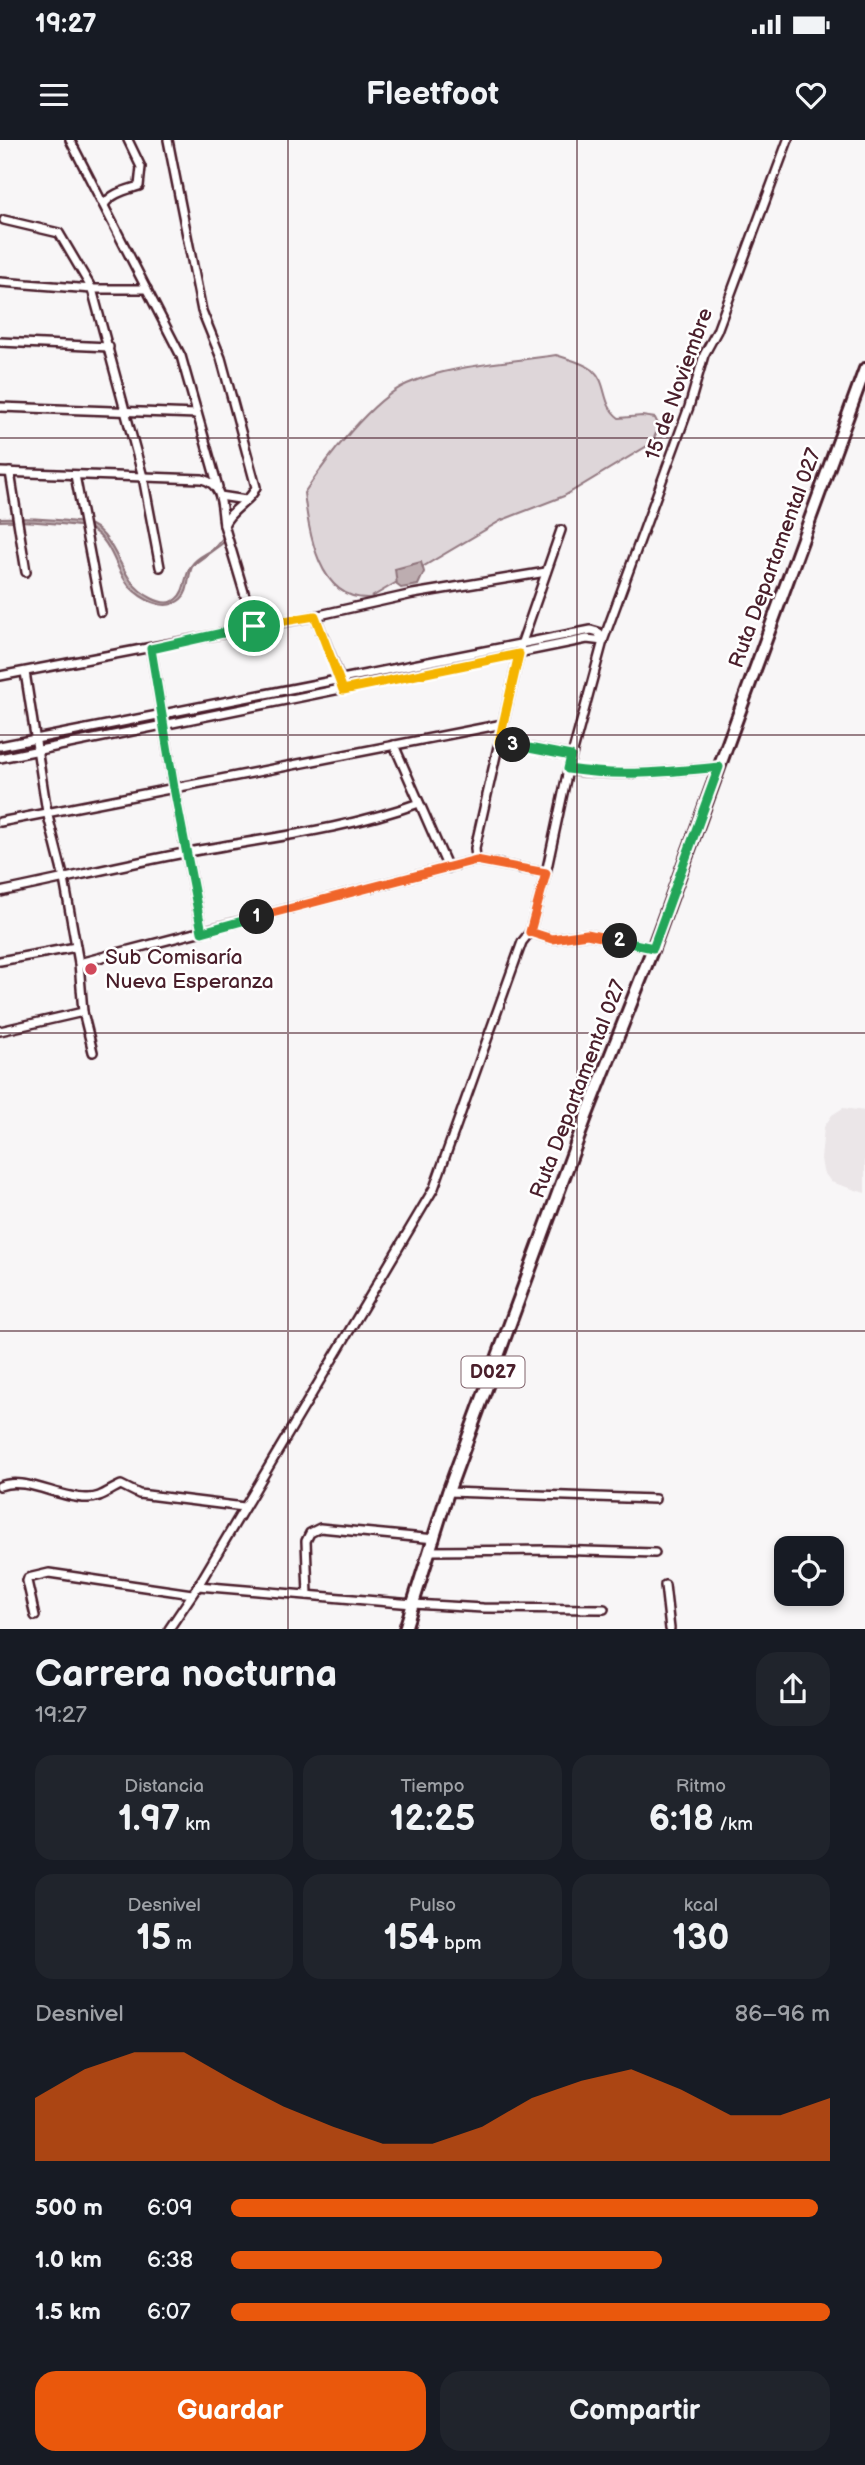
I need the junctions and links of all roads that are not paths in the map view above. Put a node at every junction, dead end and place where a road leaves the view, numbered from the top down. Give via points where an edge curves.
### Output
1 (70, 140) edge
2 (128, 140) edge
3 (168, 140) edge
4 (788, 140) edge
5 (104, 205) junction
6 (4, 220) dead end
7 (0, 282) edge
8 (92, 289) junction
9 (147, 289) junction
10 (0, 342) edge
11 (108, 347) junction
12 (865, 369) edge
13 (0, 407) edge
14 (126, 411) junction
15 (197, 414) junction
16 (0, 472) edge
17 (10, 472) junction
18 (75, 474) junction
19 (144, 477) junction
20 (219, 492) junction
21 (246, 500) junction
22 (224, 526) junction
23 (561, 530) dead end
24 (160, 567) dead end
25 (26, 572) dead end
26 (546, 572) junction
27 (101, 612) dead end
28 (315, 616) junction
29 (254, 626) junction
30 (603, 641) junction
31 (521, 645) junction
32 (151, 649) junction
33 (519, 654) junction
34 (25, 672) junction
35 (0, 676) edge
36 (341, 681) junction
37 (343, 690) junction
38 (161, 714) junction
39 (503, 724) junction
40 (163, 726) junction
41 (36, 739) junction
42 (499, 742) junction
43 (394, 745) junction
44 (0, 746) edge
45 (38, 751) junction
46 (571, 756) junction
47 (0, 758) edge
48 (719, 767) junction
49 (568, 769) junction
50 (174, 788) junction
51 (419, 803) junction
52 (47, 812) junction
53 (0, 821) edge
54 (186, 853) junction
55 (476, 860) junction
56 (448, 868) junction
57 (546, 873) junction
58 (64, 879) junction
59 (0, 892) edge
60 (202, 932) junction
61 (530, 932) junction
62 (76, 947) junction
63 (653, 948) junction
64 (0, 961) edge
65 (79, 963) junction
66 (83, 1012) junction
67 (0, 1031) edge
68 (93, 1052) dead end
69 (0, 1486) edge
70 (448, 1492) junction
71 (655, 1499) dead end
72 (244, 1507) junction
73 (435, 1539) junction
74 (431, 1551) junction
75 (655, 1553) dead end
76 (198, 1586) junction
77 (665, 1586) dead end
78 (192, 1594) junction
79 (309, 1595) junction
80 (413, 1604) junction
81 (604, 1609) dead end
82 (35, 1616) dead end
83 (169, 1629) edge
84 (405, 1629) edge
85 (670, 1629) edge

1 - 5 street
2 - 5 street via 141,167 139,186 116,194
3 - 21 street via 202,311 221,358 256,484
4 - 30 street, 15 de Noviembre via 704,355
5 - 9 street
6 - 8 street via 59,233
7 - 8 street
8 - 9 street
8 - 11 street
9 - 15 street via 181,356
10 - 11 street
11 - 14 street
12 - 48 main road, Ruta Departamental 027 / D027
13 - 14 street
14 - 15 street
14 - 19 street
15 - 20 street
16 - 17 street
17 - 18 street
17 - 25 street
18 - 19 street
18 - 27 street
19 - 20 street via 202,479 211,481
19 - 24 street
20 - 21 street
20 - 22 street
21 - 22 street
22 - 29 street
23 - 26 street
26 - 28 street
26 - 31 street
28 - 29 street
28 - 36 street
29 - 32 street
30 - 31 street via 591,630
30 - 33 street via 587,639
30 - 46 street, 15 de Noviembre
31 - 33 street
31 - 36 street
32 - 34 street
32 - 38 street
33 - 37 street
33 - 39 street
34 - 35 street
34 - 41 street
36 - 37 street
36 - 38 street
37 - 40 street
38 - 40 street
38 - 41 street
39 - 42 street
39 - 43 street
40 - 45 street
40 - 50 street
41 - 44 street
41 - 45 street
42 - 46 street
42 - 55 street
43 - 50 street
43 - 51 street
45 - 47 street
45 - 52 street
46 - 49 street, 15 de Noviembre
48 - 49 street via 627,774
48 - 63 main road, Ruta Departamental 027 / D027
49 - 57 street, 15 de Noviembre
50 - 52 street
50 - 54 street
51 - 54 street via 321,830
51 - 56 street
52 - 53 street
52 - 58 street
54 - 58 street
54 - 60 street
55 - 56 street
55 - 57 street
56 - 60 street
57 - 61 street, 15 de Noviembre
58 - 59 street
58 - 62 street
60 - 65 street
61 - 63 street via 552,939 587,934
61 - 72 street, 15 de Noviembre via 522,942 434,1188
62 - 64 street
62 - 65 street
63 - 70 main road, Ruta Departamental 027 / D027
65 - 66 street
66 - 67 street
66 - 68 street
69 - 72 street via 26,1485 87,1499 121,1485 139,1494
70 - 71 street
70 - 73 main road, Ruta Departamental 027 / D027
72 - 76 street, 15 de Noviembre
73 - 74 main road, Ruta Departamental 027 / D027
73 - 79 street via 320,1528 306,1541
74 - 75 street
74 - 80 main road, Ruta Departamental 027 / D027
76 - 78 street, 15 de Noviembre
76 - 79 street
77 - 85 street
78 - 82 street via 37,1574 27,1581
78 - 83 street, 15 de Noviembre
79 - 80 street
80 - 81 street
80 - 84 main road, Ruta Departamental 027 / D027

